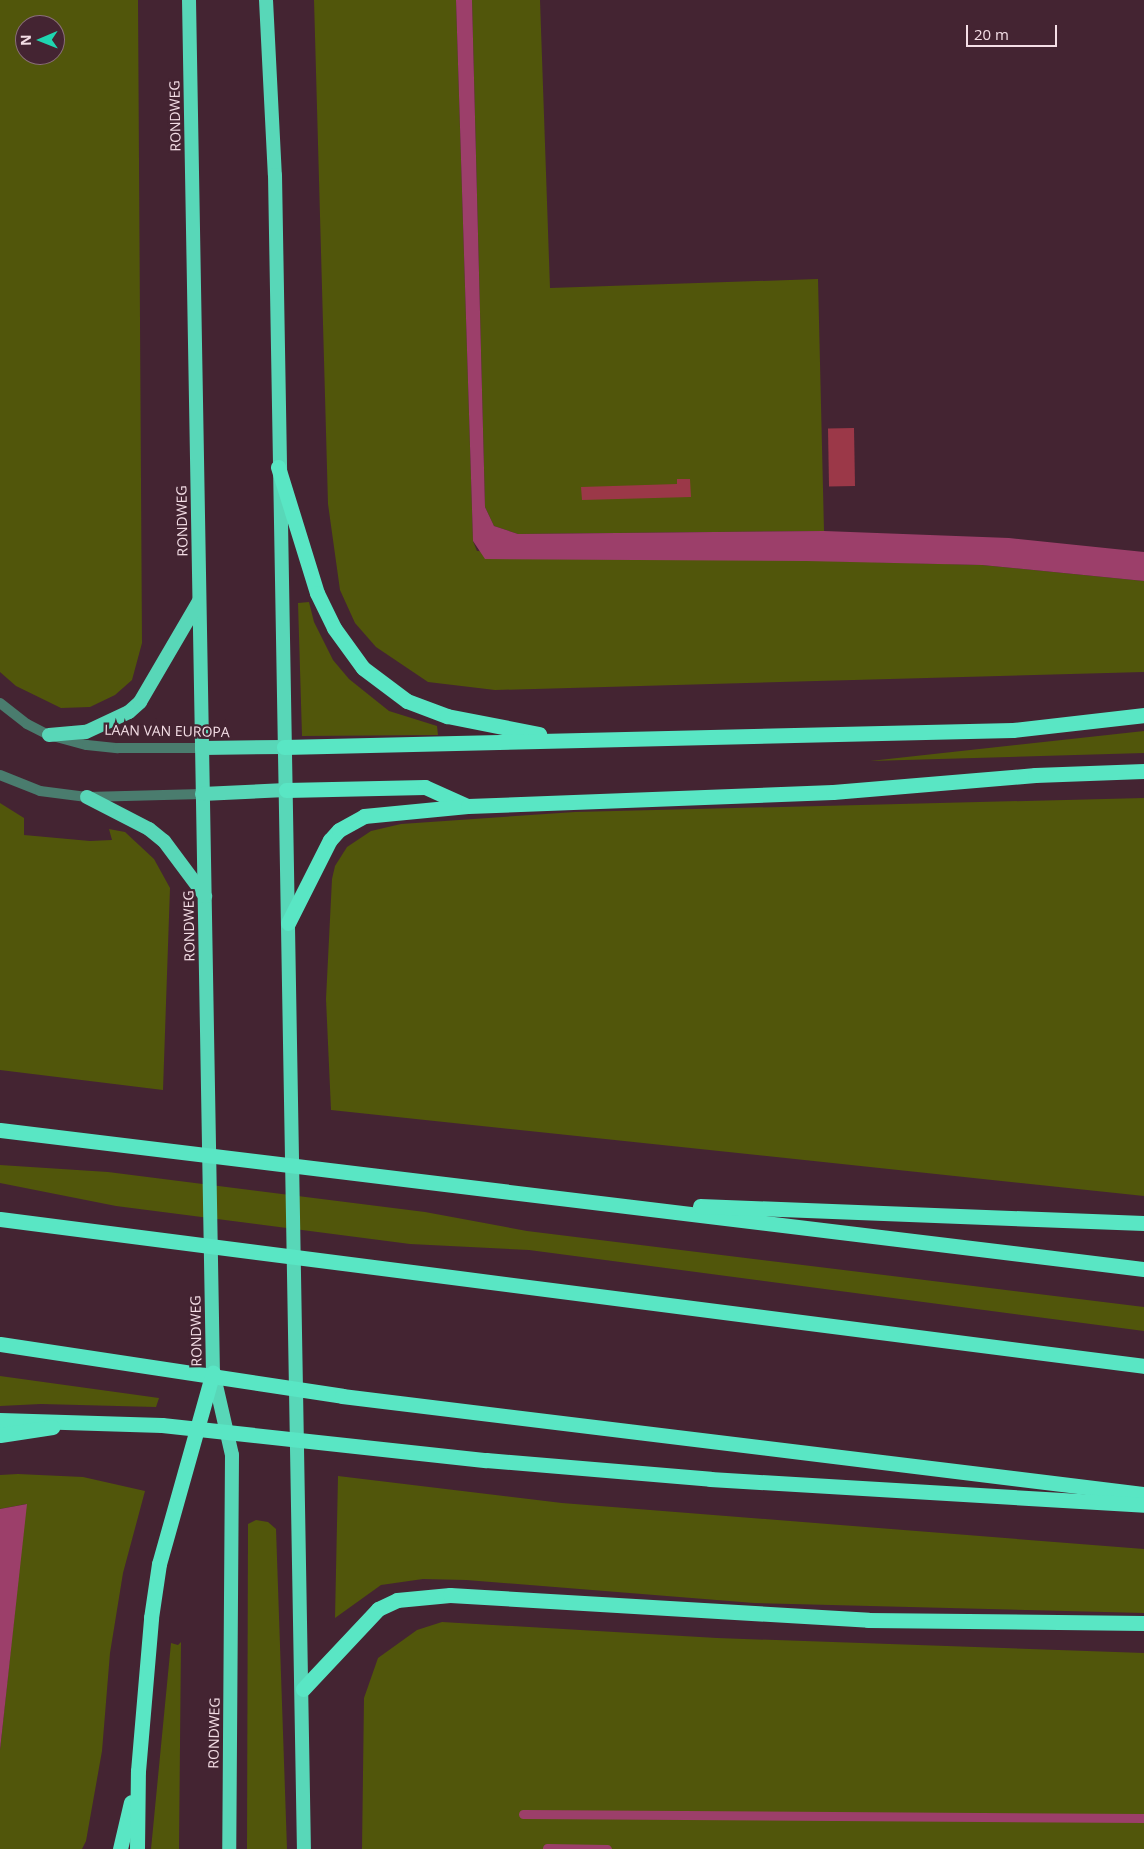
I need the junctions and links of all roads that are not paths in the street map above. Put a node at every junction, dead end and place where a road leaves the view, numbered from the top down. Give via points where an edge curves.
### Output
1 (189, 0) edge
2 (266, 0) edge
3 (278, 467) junction
4 (200, 600) junction
5 (0, 703) edge
6 (1144, 715) edge
7 (49, 735) junction
8 (566, 739) junction
9 (202, 748) junction
10 (284, 748) junction
11 (1144, 771) edge
12 (0, 775) edge
13 (286, 790) junction
14 (202, 794) junction
15 (87, 797) junction
16 (468, 806) junction
17 (205, 896) junction
18 (288, 922) junction
19 (0, 1130) edge
20 (596, 1203) junction
21 (0, 1219) edge
22 (1144, 1223) edge
23 (1144, 1270) edge
24 (0, 1344) edge
25 (1144, 1366) edge
26 (213, 1372) junction
27 (0, 1420) edge
28 (146, 1425) junction
29 (0, 1435) edge
30 (1144, 1494) edge
31 (1144, 1505) edge
32 (1144, 1623) edge
33 (303, 1689) junction
34 (138, 1771) junction
35 (120, 1849) edge
36 (138, 1849) edge
37 (229, 1849) edge
38 (304, 1849) edge

1 - 4 highway, RONDWEG
2 - 3 highway via 275,175
3 - 8 highway via 317,593 334,628 363,668 407,702 447,716
3 - 10 highway
4 - 7 highway via 150,689 129,712 86,732
4 - 9 highway, RONDWEG
5 - 7 street, LAAN VAN EUROPA via 27,724
6 - 8 highway via 1013,730
7 - 9 street, LAAN VAN EUROPA via 118,748
8 - 10 highway
9 - 10 highway, LAAN VAN EUROPA
9 - 14 highway, RONDWEG
10 - 13 highway
11 - 16 highway via 1045,774 832,792
12 - 15 street via 40,791
13 - 14 highway
13 - 16 highway via 425,787
13 - 18 highway
14 - 15 street
14 - 17 highway, RONDWEG
15 - 17 highway via 149,829 164,841
16 - 18 highway via 364,816 339,830 323,852
17 - 26 highway, RONDWEG
18 - 33 highway
19 - 20 highway
20 - 22 highway
20 - 23 highway
21 - 25 highway
24 - 30 highway via 342,1396
26 - 34 highway via 159,1564
26 - 37 highway, RONDWEG via 232,1455
27 - 28 highway
28 - 29 highway via 69,1425
28 - 31 highway via 700,1478
32 - 33 highway via 868,1620 450,1595 397,1600 378,1609
33 - 38 highway
34 - 35 highway
34 - 36 highway

